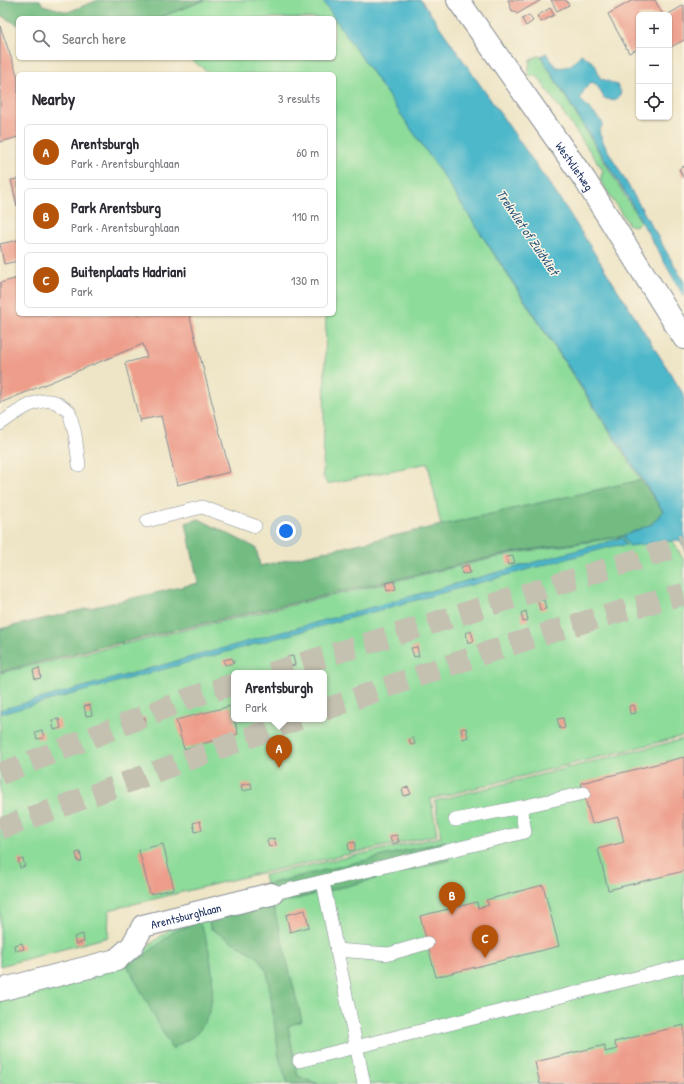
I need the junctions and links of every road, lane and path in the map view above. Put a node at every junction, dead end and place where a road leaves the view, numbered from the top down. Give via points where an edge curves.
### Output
1 (458, 0) edge
2 (684, 338) edge
3 (0, 424) edge
4 (79, 465) dead end
5 (147, 521) dead end
6 (255, 526) dead end
7 (584, 793) dead end
8 (521, 807) junction
9 (456, 820) dead end
10 (323, 882) junction
11 (270, 894) joint
12 (427, 943) dead end
13 (336, 950) junction
14 (684, 966) edge
15 (0, 990) edge
16 (356, 1047) junction
17 (299, 1061) dead end
18 (364, 1084) edge

1 - 2 street, Westvlietweg via 585,180
3 - 4 lane via 38,402 55,402 69,411
5 - 6 lane via 202,507
7 - 8 lane
8 - 9 lane
8 - 10 lane via 525,832
10 - 11 lane
10 - 13 lane
11 - 15 street, Arentsburghlaan via 142,926 132,946 116,960
12 - 13 lane via 389,954
13 - 16 lane
14 - 16 lane
16 - 17 lane
16 - 18 lane

